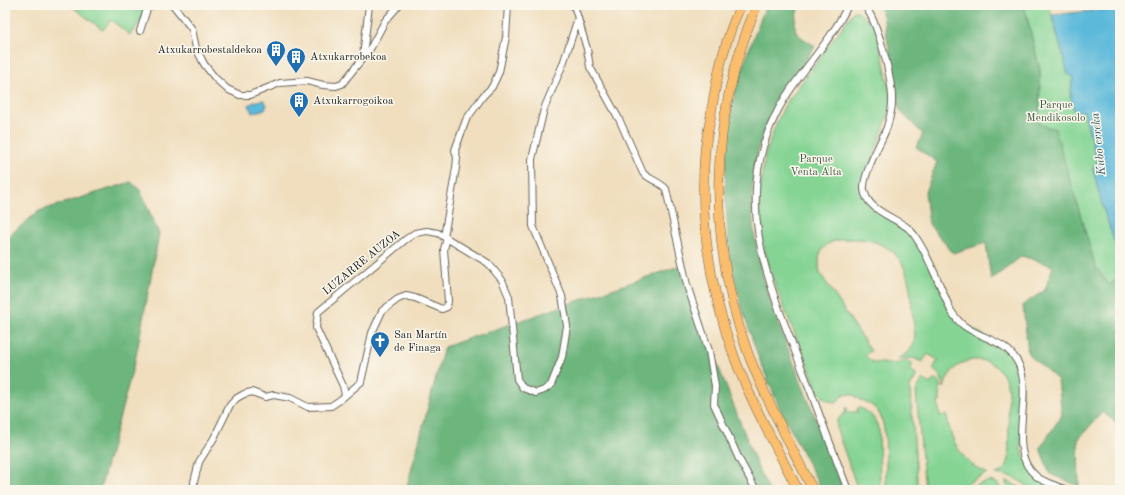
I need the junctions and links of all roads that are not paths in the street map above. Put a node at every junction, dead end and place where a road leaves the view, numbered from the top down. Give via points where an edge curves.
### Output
1 (153, 5) edge
2 (173, 5) edge
3 (368, 5) edge
4 (399, 5) edge
5 (508, 5) edge
6 (741, 5) edge
7 (757, 5) edge
8 (848, 5) edge
9 (864, 5) edge
10 (572, 6) edge
11 (578, 18) junction
12 (140, 31) dead end
13 (364, 56) junction
14 (445, 238) junction
15 (345, 395) junction
16 (194, 490) edge
17 (756, 490) edge
18 (798, 490) edge
19 (813, 490) edge
20 (848, 490) edge
21 (1066, 490) edge

1 - 12 street via 147,9
2 - 13 street via 192,29 196,48 204,64 226,89 240,95 250,95 280,83 307,81 336,86 342,84
3 - 13 street
4 - 13 street via 385,21
5 - 14 street via 506,37 499,72 492,87 466,120 455,150 456,168
6 - 18 highway via 719,70 711,111 704,172 706,236 719,305 736,360 753,401
7 - 19 highway via 736,62 724,117 718,172 721,240 732,302 749,355
8 - 20 street via 835,29 788,92 775,116 765,141 759,167 756,216 760,250 773,294
9 - 21 street via 878,32 892,104 887,126 864,184 866,196 873,206 914,235 956,319 968,328 999,343 1012,354 1024,383 1021,449 1024,461 1042,481
10 - 11 street
11 - 14 street, LUZARRE AUZOA via 563,64 544,109 532,159 533,226 562,296 567,326 562,358 551,385 544,390 536,393 523,388 516,379 509,297 502,280 488,263
11 - 17 street via 590,67 619,119 640,166 647,177 661,183 666,189 688,285 709,351 715,386 714,404
14 - 15 street via 447,307 442,309 406,296 382,310 372,333 361,382
14 - 15 street, LUZARRE AUZOA via 438,233 427,231 416,233 318,312 316,328
15 - 16 street via 331,406 319,407 308,407 290,398 274,395 265,397 252,392 237,398 230,405 199,462

